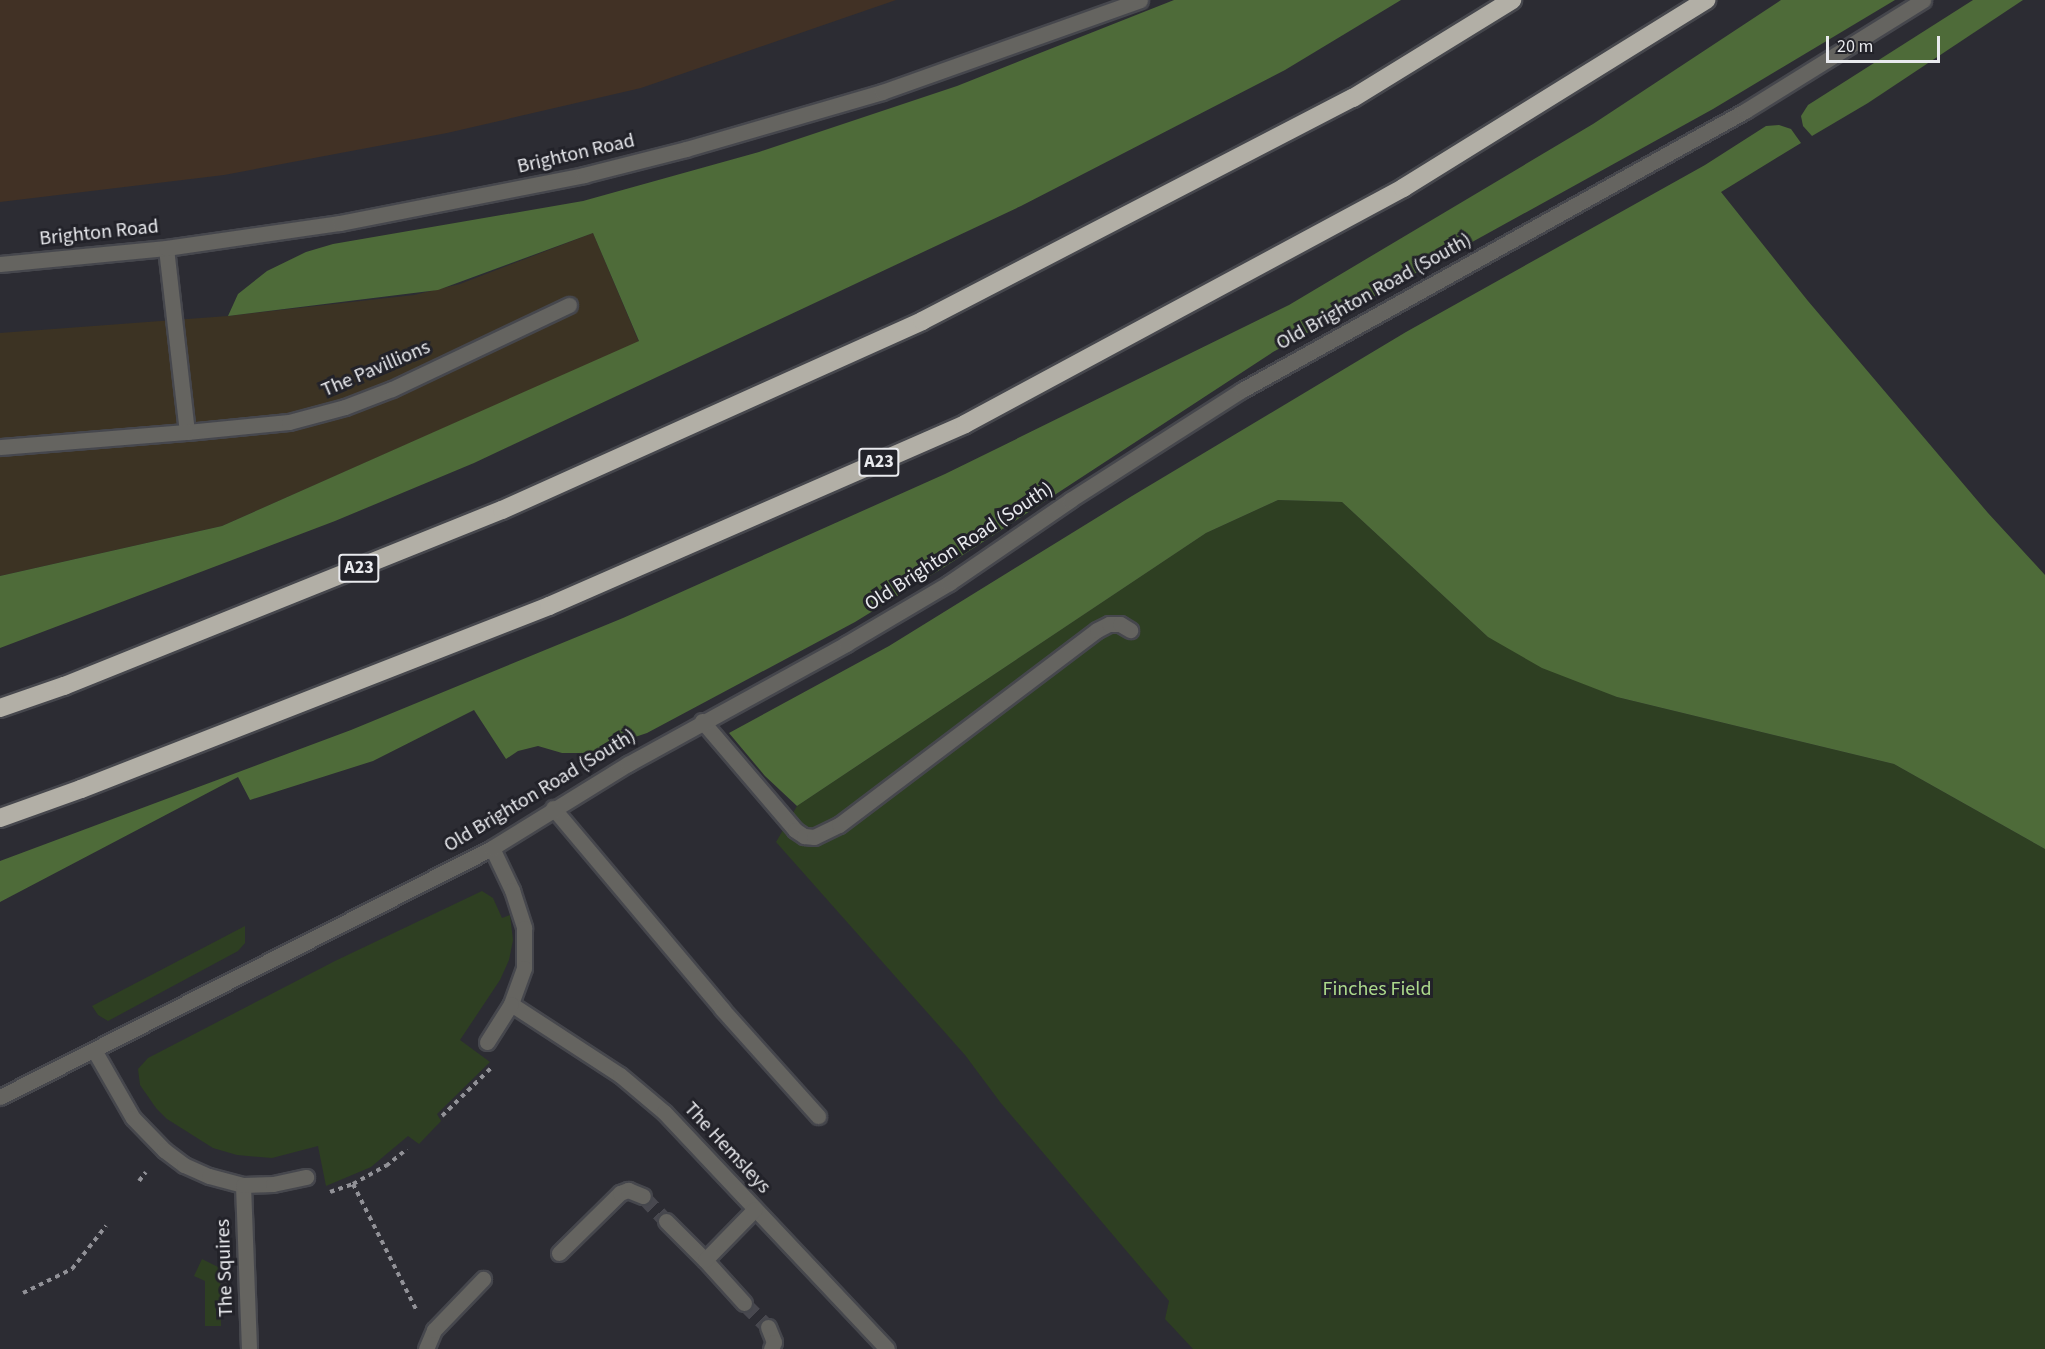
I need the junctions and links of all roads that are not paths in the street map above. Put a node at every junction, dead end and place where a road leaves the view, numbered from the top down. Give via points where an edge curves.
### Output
1 (1140, 0) edge
2 (1512, 0) edge
3 (1706, 0) edge
4 (1923, 0) edge
5 (166, 248) junction
6 (0, 264) edge
7 (569, 305) dead end
8 (187, 432) junction
9 (0, 447) edge
10 (1130, 630) dead end
11 (0, 708) edge
12 (702, 721) junction
13 (553, 808) junction
14 (0, 818) edge
15 (492, 848) junction
16 (512, 1004) junction
17 (487, 1042) dead end
18 (94, 1050) junction
19 (0, 1097) edge
20 (818, 1116) dead end
21 (306, 1177) dead end
22 (243, 1185) junction
23 (642, 1196) dead end
24 (755, 1209) junction
25 (666, 1221) tunnel mouth
26 (559, 1253) dead end
27 (705, 1260) junction
28 (483, 1280) dead end
29 (744, 1303) tunnel mouth
30 (768, 1327) tunnel mouth
31 (249, 1349) edge
32 (426, 1349) edge
33 (771, 1349) edge
34 (887, 1349) edge

1 - 5 street, Brighton Road via 882,92 650,159 340,223
2 - 11 highway, A23 via 1353,98 922,321 502,510 64,686
3 - 14 highway, A23 via 1403,188 965,424 549,606
4 - 12 street, Old Brighton Road (South) via 1745,111 1242,390 949,583 846,644
5 - 6 street, Brighton Road
5 - 8 street
7 - 8 street, The Pavillions via 392,389 345,407 289,422
8 - 9 street, The Pavillions
10 - 12 street via 1120,624 1109,624 1097,630 839,825 814,837 804,837 795,830
12 - 13 street, Old Brighton Road (South)
13 - 15 street, Old Brighton Road (South)
13 - 20 street
15 - 16 street via 524,928 524,968
15 - 18 street, Old Brighton Road (South)
16 - 17 street
16 - 24 street, The Hemsleys via 642,1092
18 - 19 street, Old Brighton Road (South)
18 - 22 street via 133,1118 164,1150 184,1165
21 - 22 street
22 - 31 street, The Squires
23 - 26 street via 628,1190 620,1193
24 - 27 street
24 - 34 street, The Hemsleys
25 - 27 street
27 - 29 street
28 - 32 street via 434,1330
30 - 33 street via 774,1342

